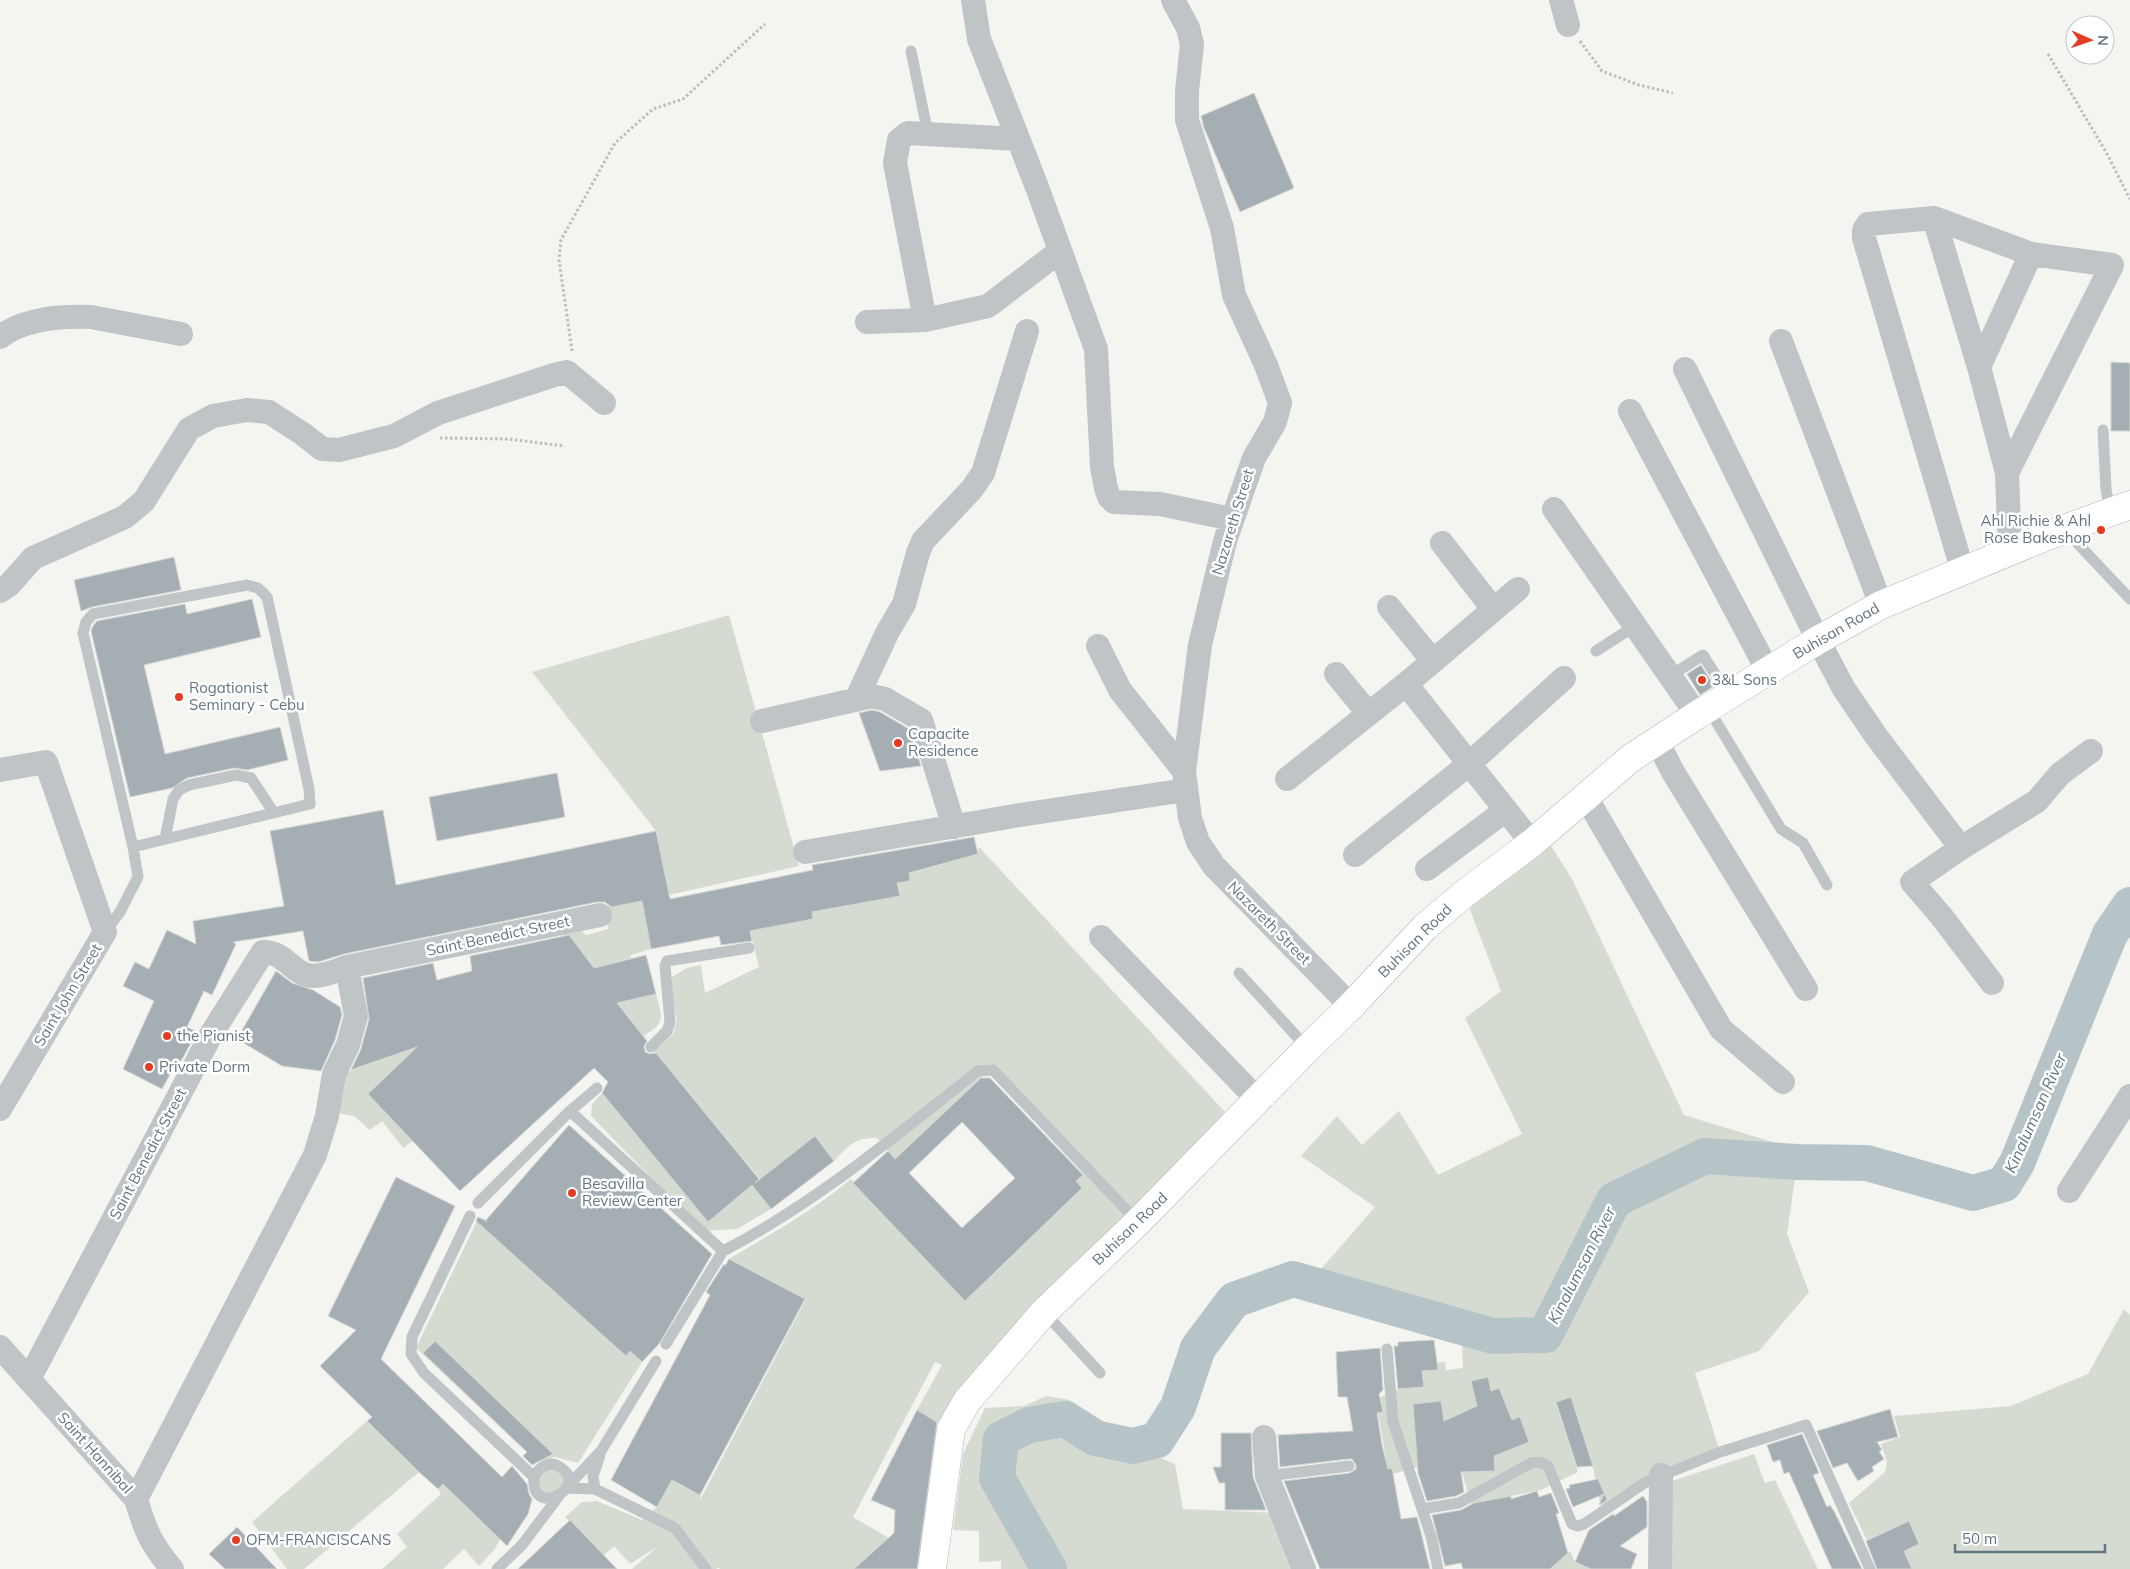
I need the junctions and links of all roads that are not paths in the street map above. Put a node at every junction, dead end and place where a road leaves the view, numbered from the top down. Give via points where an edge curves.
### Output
1 (973, 0) edge
2 (1173, 0) edge
3 (1561, 0) edge
4 (1568, 25) road end
5 (912, 51) dead end
6 (928, 134) junction
7 (1018, 139) junction
8 (1934, 218) junction
9 (1060, 251) junction
10 (2032, 254) junction
11 (925, 320) junction
12 (867, 322) dead end
13 (1027, 331) dead end
14 (181, 334) dead end
15 (0, 337) edge
16 (1781, 341) dead end
17 (1979, 367) junction
18 (1685, 369) dead end
19 (604, 403) dead end
20 (1630, 411) dead end
21 (2103, 430) dead end
22 (2006, 473) junction
23 (2120, 508) edge
24 (1554, 510) dead end
25 (1232, 519) junction
26 (2064, 529) junction
27 (1442, 543) dead end
28 (2010, 553) junction
29 (1963, 572) junction
30 (1518, 589) dead end
31 (0, 591) edge
32 (2130, 599) edge
33 (1881, 605) junction
34 (1389, 606) dead end
35 (1494, 609) junction
36 (1635, 626) junction
37 (1818, 640) junction
38 (1098, 646) dead end
39 (1596, 651) dead end
40 (1433, 662) junction
41 (1768, 671) junction
42 (1336, 674) dead end
43 (1670, 676) junction
44 (1564, 678) dead end
45 (1406, 684) junction
46 (856, 700) junction
47 (1711, 706) junction
48 (1368, 713) junction
49 (762, 721) dead end
50 (1657, 741) junction
51 (2091, 751) dead end
52 (1469, 764) junction
53 (0, 770) edge
54 (1287, 779) dead end
55 (1185, 781) junction
56 (1586, 797) junction
57 (1506, 810) junction
58 (274, 812) junction
59 (954, 827) junction
60 (165, 839) junction
61 (1532, 843) junction
62 (133, 847) junction
63 (1962, 848) junction
64 (805, 852) dead end
65 (1355, 855) dead end
66 (1427, 869) dead end
67 (1827, 885) dead end
68 (600, 915) dead end
69 (105, 932) junction
70 (1101, 937) dead end
71 (749, 948) dead end
72 (347, 967) junction
73 (1239, 973) dead end
74 (1992, 983) dead end
75 (1806, 989) dead end
76 (1351, 1006) junction
77 (651, 1047) dead end
78 (1306, 1050) junction
79 (1783, 1082) dead end
80 (597, 1088) dead end
81 (2130, 1096) edge
82 (1258, 1100) junction
83 (0, 1110) edge
84 (570, 1111) junction
85 (2069, 1191) dead end
86 (478, 1203) dead end
87 (470, 1216) dead end
88 (1138, 1222) junction
89 (723, 1251) junction
90 (1044, 1312) junction
91 (666, 1344) dead end
92 (0, 1347) edge
93 (1387, 1350) dead end
94 (656, 1361) dead end
95 (1100, 1373) dead end
96 (29, 1378) junction
97 (1264, 1437) dead end
98 (601, 1451) junction
99 (1349, 1466) dead end
100 (1661, 1475) junction
101 (1268, 1476) junction
102 (534, 1477) junction
103 (595, 1489) junction
104 (563, 1492) junction
105 (136, 1499) junction
106 (1422, 1509) junction
107 (172, 1569) edge
108 (497, 1569) edge
109 (706, 1569) edge
110 (932, 1569) edge
111 (1304, 1569) edge
112 (1438, 1569) edge
113 (1660, 1569) edge
114 (1870, 1569) edge

1 - 7 street via 980,39
2 - 25 street, Nazareth Street via 1188,28 1192,44 1187,120 1222,228 1234,295 1280,403 1275,422 1254,458
3 - 4 street
5 - 6 lane
6 - 7 street
6 - 11 street via 908,133 899,140 895,163
7 - 9 street
8 - 10 street
8 - 17 street
8 - 29 street via 1868,224 1864,238
9 - 11 street via 988,306
9 - 25 street via 1096,349 1102,467 1109,496 1114,502 1160,504
10 - 17 street
10 - 22 street via 2112,265
11 - 12 street
13 - 46 street via 983,473 972,490 923,541 904,604
14 - 15 street via 77,316 42,318
16 - 33 street
17 - 22 street
18 - 37 street
19 - 31 street via 567,372 438,413 394,436 339,450 322,449 269,412 246,410 213,416 189,428 144,501 125,517 33,558
20 - 41 street
21 - 23 lane via 2106,489
22 - 28 street
23 - 26 street, Buhisan Road
24 - 36 street
25 - 55 street, Nazareth Street via 1200,645
26 - 28 street, Buhisan Road
26 - 32 lane
27 - 35 street
28 - 29 street, Buhisan Road
29 - 33 street, Buhisan Road
30 - 35 street
33 - 37 street, Buhisan Road
34 - 40 street
35 - 40 street
36 - 39 lane
36 - 43 street
37 - 41 street, Buhisan Road
37 - 63 street via 1844,689 1876,736
38 - 55 street via 1120,690
40 - 45 street
41 - 47 street, Buhisan Road
42 - 48 street
43 - 47 street
43 - 47 lane via 1703,655
44 - 52 street
45 - 48 street
45 - 52 street
46 - 49 street
46 - 59 street via 872,696 885,699 921,720
47 - 50 street, Buhisan Road
47 - 67 lane via 1781,828 1802,843
48 - 54 street
50 - 56 street, Buhisan Road via 1631,758
50 - 75 street
51 - 63 street via 2060,774 2037,801
52 - 57 street
52 - 65 street
53 - 69 street, Saint John Street via 46,762
55 - 59 street
55 - 76 street, Nazareth Street via 1190,818 1198,842 1214,866
56 - 61 street, Buhisan Road
56 - 79 street via 1721,1029
57 - 61 street
57 - 66 street
58 - 60 lane
58 - 60 lane via 251,778 236,775 189,785 179,790 173,799
58 - 62 lane via 310,804 267,597 258,588 247,585 93,614 83,633
59 - 64 street
60 - 62 lane
61 - 76 street, Buhisan Road via 1425,927
62 - 69 lane via 138,877 120,912
63 - 74 street via 1912,882
68 - 72 street, Saint Benedict Street
69 - 83 street, Saint John Street
70 - 82 street
71 - 77 lane via 667,961 665,973 670,1022 667,1031
72 - 96 street, Saint Benedict Street via 320,976 305,975 274,952 263,952 256,960 212,1033
72 - 105 street via 356,1016 334,1074 327,1116 315,1155
73 - 78 lane
76 - 78 street, Buhisan Road
78 - 82 street, Buhisan Road
80 - 84 lane
81 - 85 street
82 - 88 street, Buhisan Road
84 - 86 lane
84 - 89 lane
87 - 102 lane via 412,1337 411,1354 424,1372
88 - 89 lane via 993,1070 978,1072 809,1201
88 - 90 street, Buhisan Road
89 - 91 lane
90 - 95 lane
90 - 110 street, Buhisan Road via 966,1401 951,1429
92 - 96 street, Saint Hannibal
93 - 106 lane via 1393,1422
94 - 98 lane
96 - 105 street, Saint Hannibal
97 - 101 street
98 - 103 lane via 593,1476
98 - 104 lane
99 - 101 lane
100 - 106 lane via 1578,1526 1572,1524 1548,1466 1540,1462 1531,1463 1459,1503
100 - 113 street
100 - 114 lane via 1720,1452 1806,1425
101 - 111 street
102 - 104 lane via 535,1488 542,1496 548,1498
102 - 104 lane via 545,1465 556,1465 565,1471 568,1482
103 - 104 lane
103 - 109 lane via 675,1528
104 - 108 lane via 522,1545
105 - 107 street, Saint Hannibal via 154,1549
106 - 112 lane

